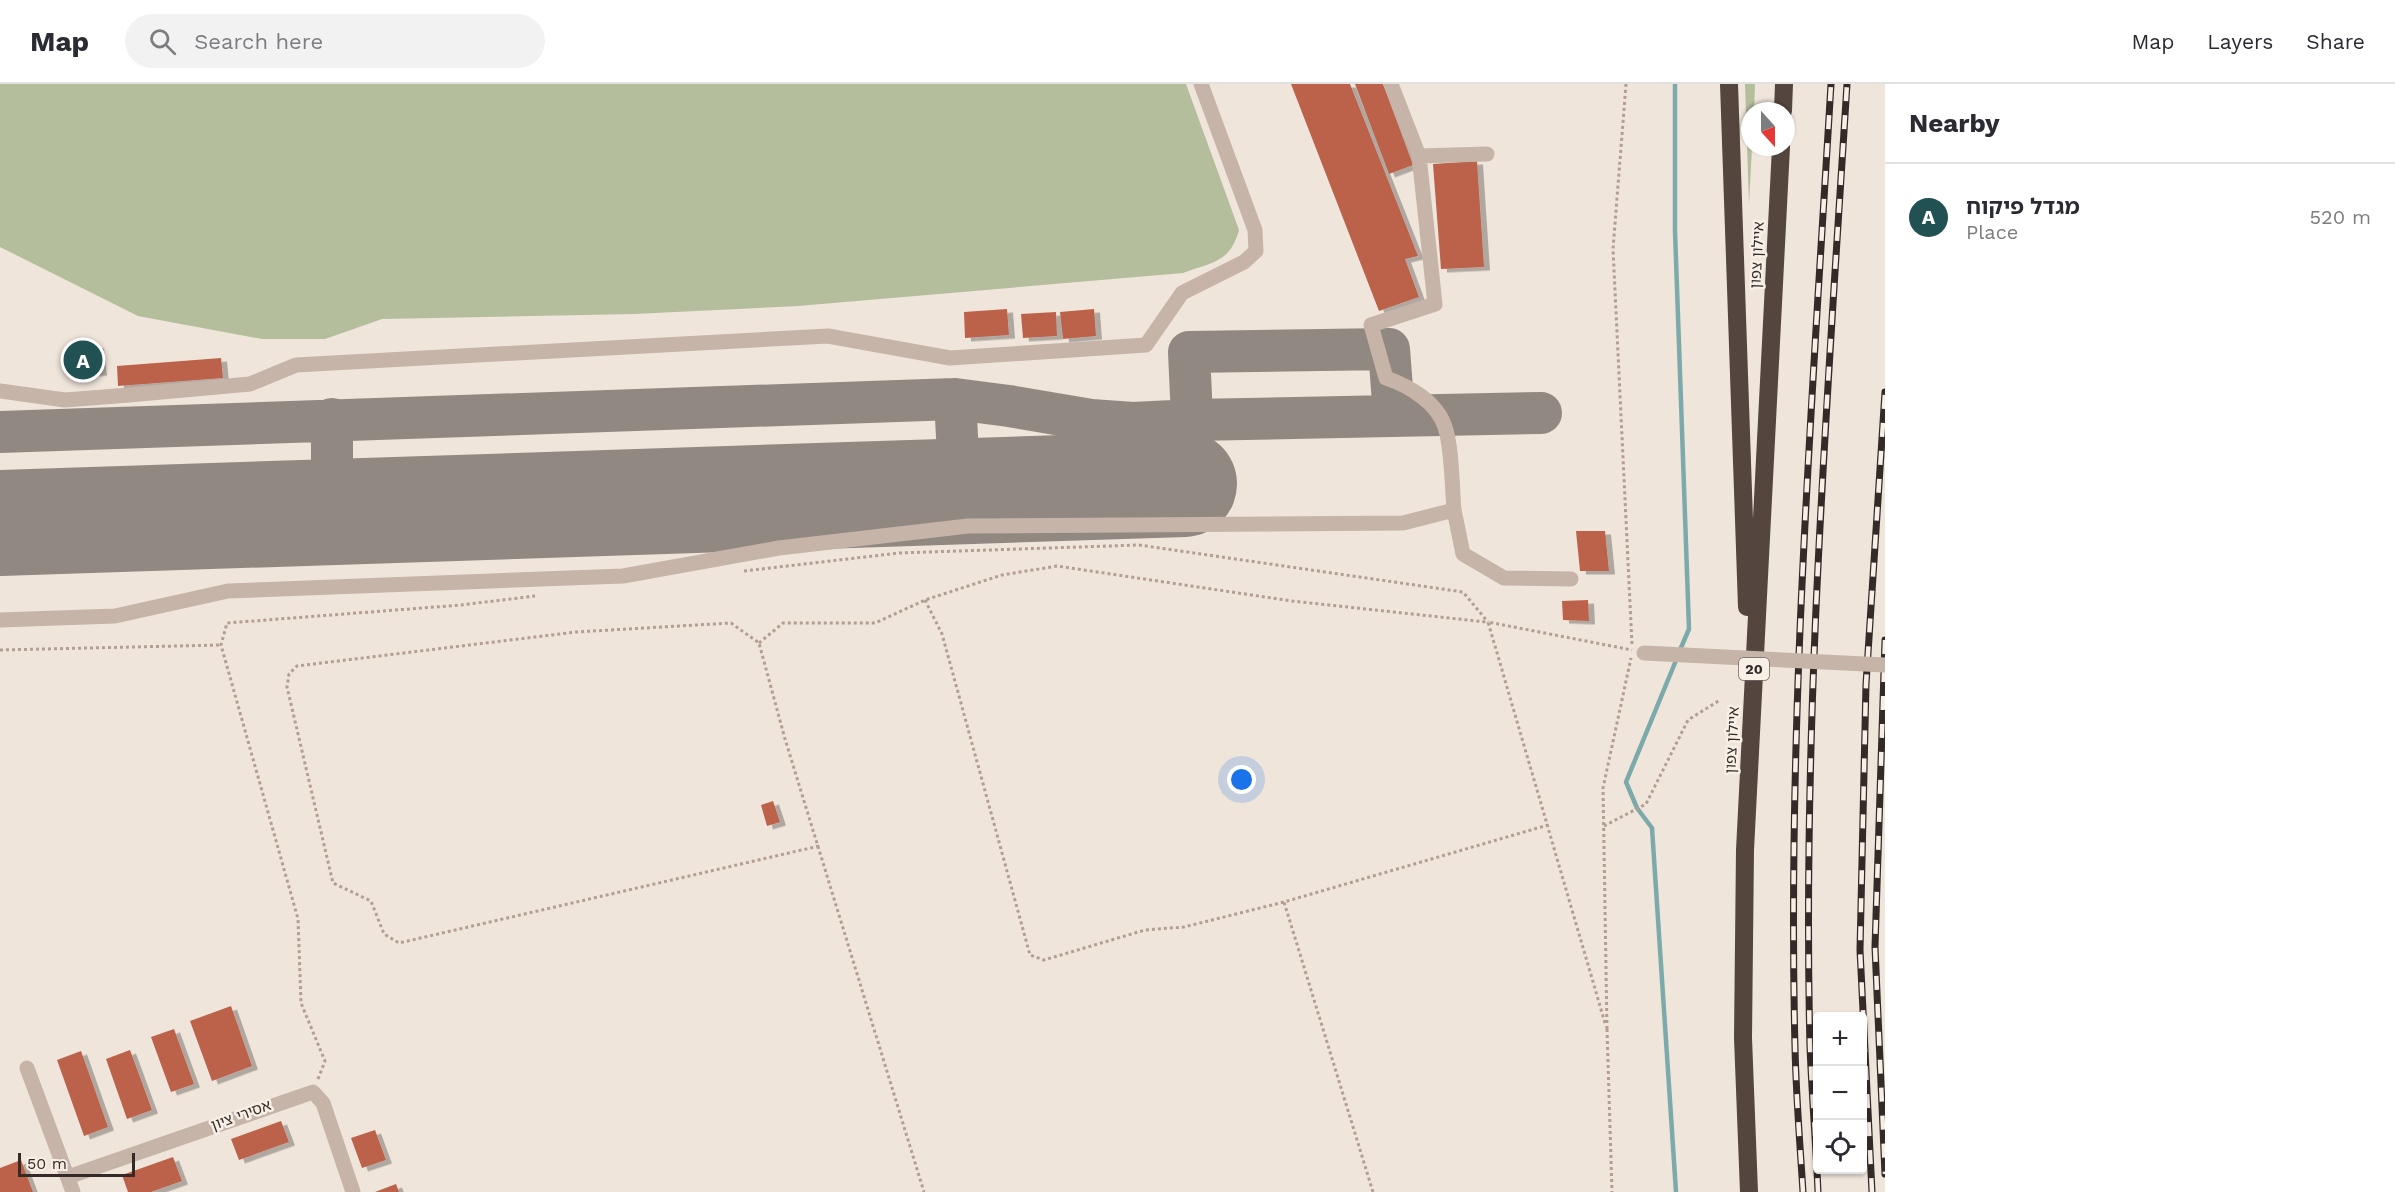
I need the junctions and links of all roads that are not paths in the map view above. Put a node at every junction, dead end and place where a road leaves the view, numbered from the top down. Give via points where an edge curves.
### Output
1 (1201, 84) edge
2 (1391, 84) edge
3 (1729, 84) edge
4 (1784, 84) edge
5 (1783, 102) edge
6 (1487, 154) dead end
7 (1419, 156) junction
8 (1781, 156) edge
9 (0, 391) edge
10 (1454, 510) junction
11 (1571, 579) dead end
12 (0, 620) edge
13 (1638, 651) road end
14 (1885, 665) edge
15 (1751, 729) junction
16 (27, 1068) dead end
17 (68, 1177) junction
18 (73, 1192) edge
19 (353, 1192) edge
20 (1749, 1192) edge

1 - 9 street via 1255,230 1256,251 1245,262 1182,293 1146,345 950,358 828,336 297,365 250,384 118,396 65,399
2 - 7 street
3 - 15 highway
4 - 5 highway
6 - 7 street
7 - 10 street via 1435,304 1371,325 1386,378 1404,384 1427,401 1445,426
8 - 15 highway, איילון צפון / 20
10 - 11 street via 1463,554 1504,578
10 - 12 street via 1403,523 968,525 779,548 623,576 228,591 115,616
13 - 14 street, bridge
15 - 20 highway, איילון צפון / 20 via 1743,1038
16 - 17 street
17 - 18 street
17 - 19 street, אסירי ציון via 313,1092 323,1103

